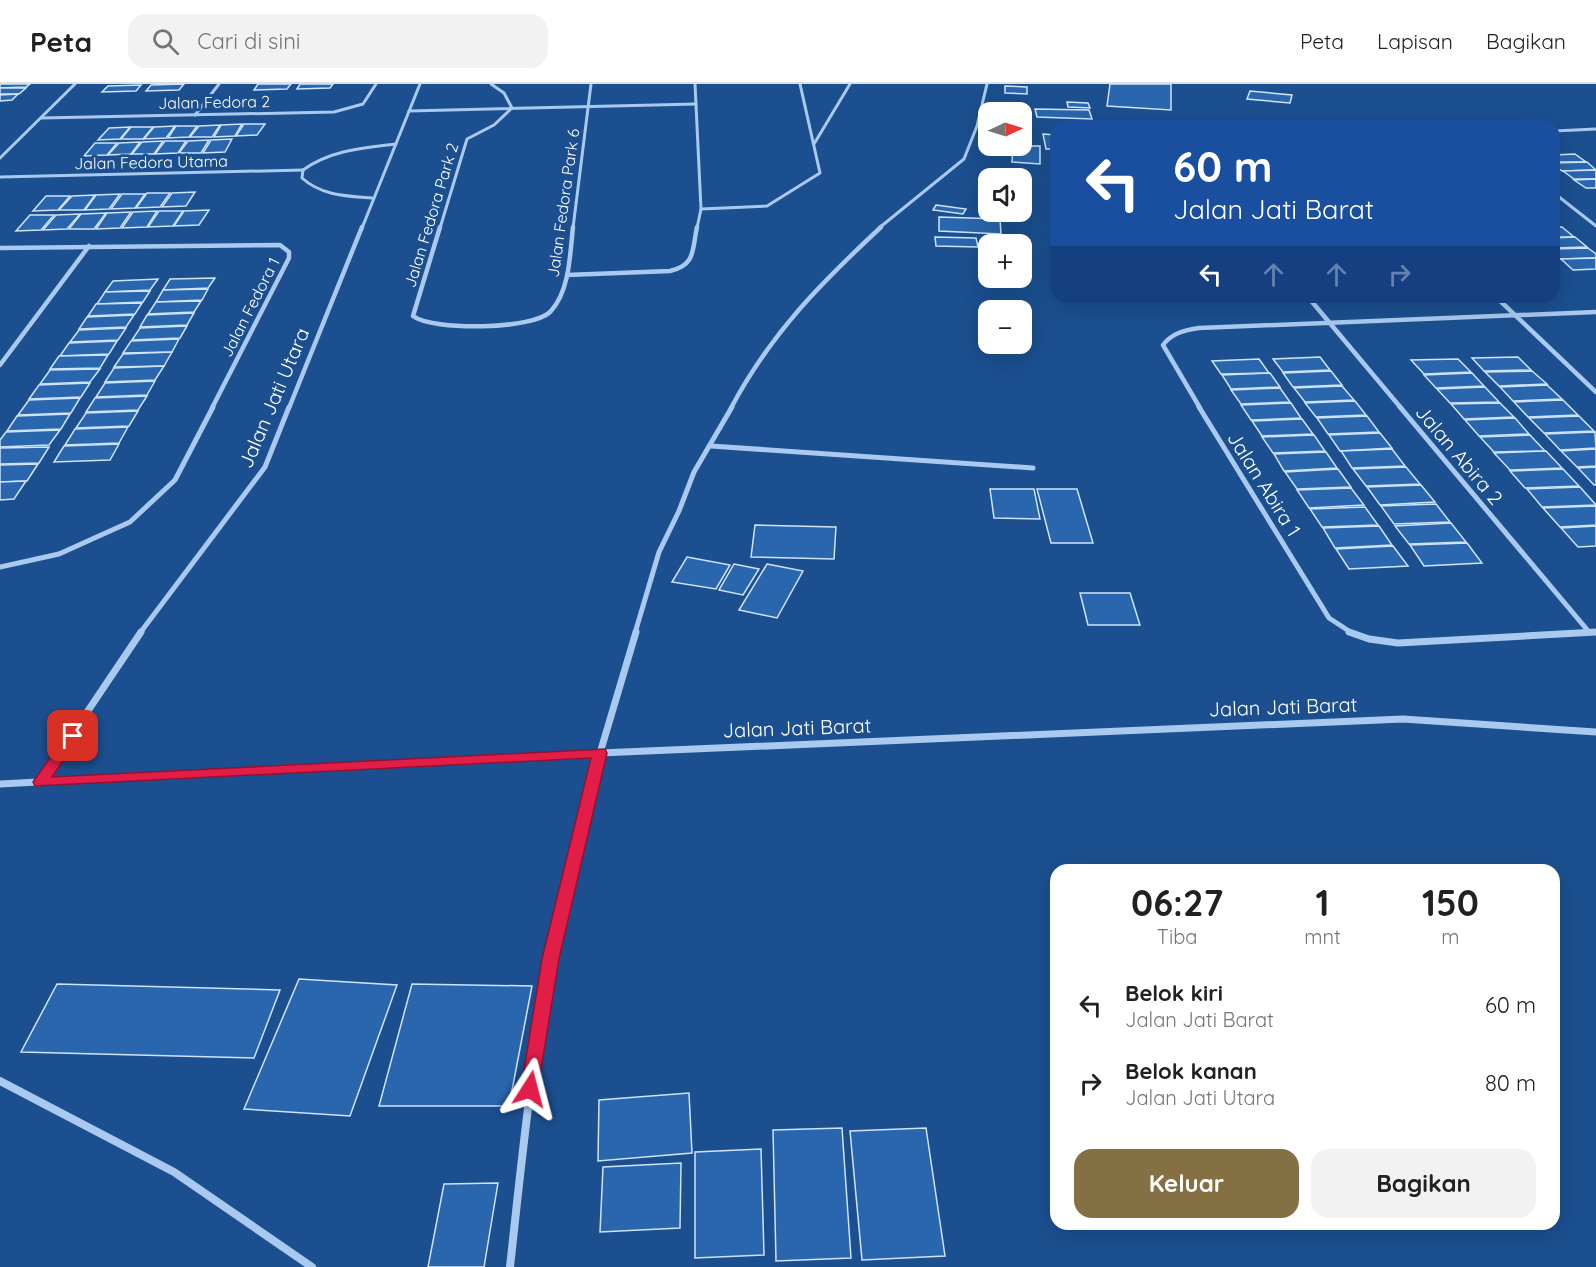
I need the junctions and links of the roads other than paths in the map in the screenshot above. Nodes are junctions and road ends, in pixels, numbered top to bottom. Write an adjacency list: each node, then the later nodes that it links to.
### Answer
1 (75, 84): 16 (street)
2 (219, 84): 15 (street)
3 (375, 84): 15 (street, Jalan Fedora 2)
4 (420, 84): 14 (street, Jalan Jati Utara)
5 (490, 84): 13 (street)
6 (591, 84): 12 (street, Jalan Fedora Park 6)
7 (695, 84): 11 (street)
8 (800, 84): 20 (street)
9 (850, 84): 20 (street)
10 (987, 84): 41 (street)
11 (696, 104): 12 (street); 28 (street)
12 (588, 106): 13 (street); 32 (street, Jalan Fedora Park 6)
13 (512, 108): 14 (street); 33 (street, Jalan Fedora Park 2)
14 (409, 111): 19 (street, Jalan Jati Utara)
15 (195, 115): 16 (street, Jalan Fedora 2)
16 (41, 118): 21 (street)
17 (1596, 129): 18 (street)
18 (1560, 131)
19 (396, 144): 24 (street); 26 (street, Jalan Jati Utara)
20 (814, 144): 28 (street)
21 (8, 150): 22 (street); 23 (street)
22 (0, 151)
23 (0, 158)
24 (303, 170): 25 (street, Jalan Fedora Utama); 26 (street)
25 (0, 177)
26 (372, 198): 48 (street, Jalan Jati Utara)
27 (1560, 199): 29 (street)
28 (700, 209): 32 (street)
29 (1596, 226)
30 (89, 246): 31 (street, Jalan Fedora 1); 39 (street); 43 (street, Jalan Fedora 1)
31 (0, 248)
32 (567, 275): 33 (street, Jalan Fedora Park 6)
33 (558, 303)
34 (1313, 303): 38 (street, Jalan Abira 2)
35 (1502, 303): 37 (street)
36 (1596, 312): 37 (street)
37 (1515, 315): 38 (street); 40 (street)
38 (1328, 321): 44 (street, Jalan Abira 2); 44 (street, Jalan Abira 1)
39 (0, 365)
40 (1596, 392)
41 (711, 446): 42 (street); 47 (street)
42 (1033, 468)
43 (0, 567)
44 (1588, 632): 45 (street)
45 (1596, 632)
46 (1596, 732): 47 (street, Jalan Jati Barat)
47 (600, 753): 48 (street, Jalan Jati Barat); 52 (street)
48 (40, 782): 49 (street, Jalan Jati Barat)
49 (0, 784)
50 (0, 1081): 51 (street)
51 (312, 1267)
52 (510, 1267)

